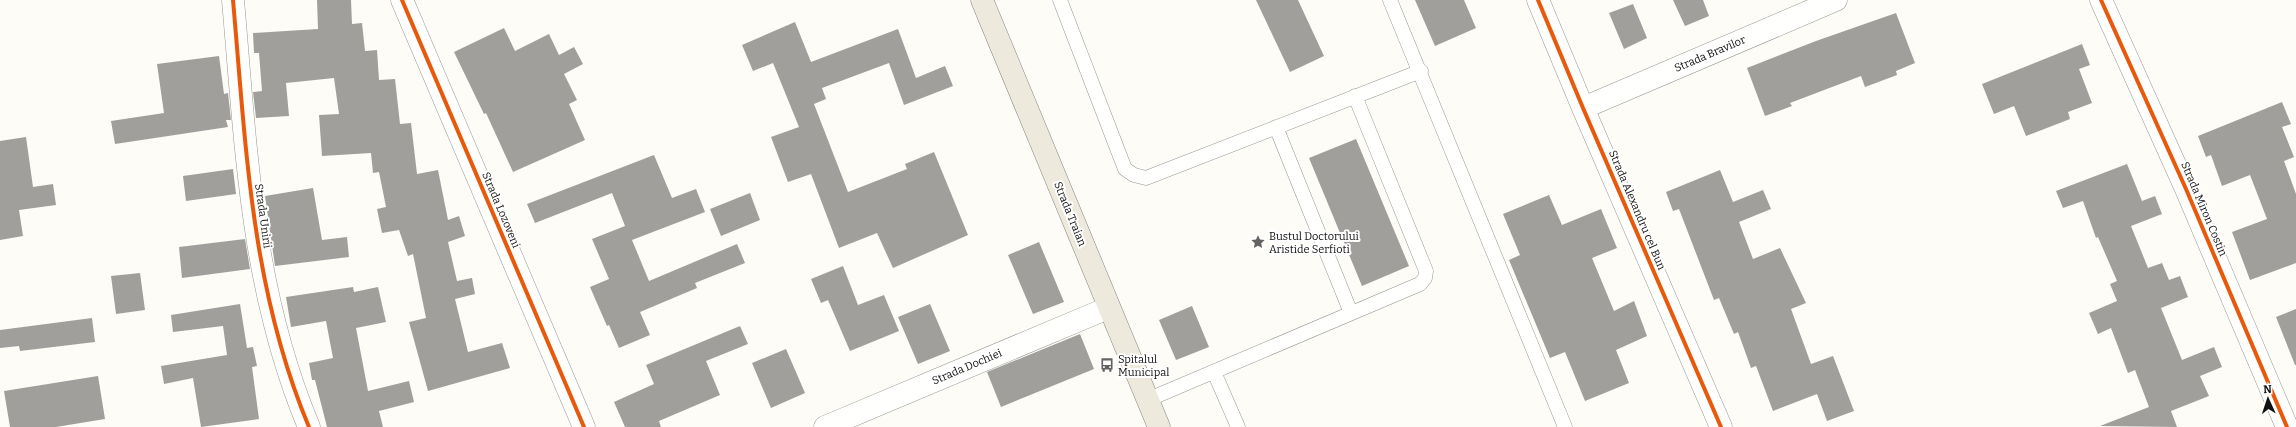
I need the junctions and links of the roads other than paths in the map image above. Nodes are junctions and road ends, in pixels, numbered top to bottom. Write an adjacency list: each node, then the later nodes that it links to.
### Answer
1 (233, 0): 17 (street, Strada Unirii)
2 (402, 0): 18 (street, Strada Lozoveni)
3 (982, 0): 13 (main road, Strada Traian)
4 (1060, 0): 12 (lane)
5 (1390, 0): 9 (lane)
6 (1538, 0): 11 (street, Strada Alexandru cel Bun)
7 (1834, 0): 11 (street, Strada Bravilor)
8 (2101, 0): 24 (street, Strada Miron Costin)
9 (1421, 71): 10 (lane); 22 (lane)
10 (1355, 96): 12 (lane); 14 (lane)
11 (1583, 108): 23 (street, Strada Alexandru cel Bun)
12 (1276, 127): 14 (lane)
13 (1108, 308): 16 (main road, Strada Traian); 19 (street, Strada Dochiei)
14 (1351, 313): 15 (lane)
15 (1214, 372): 16 (lane); 21 (lane)
16 (1147, 400): 20 (main road, Strada Traian)
17 (309, 427)
18 (584, 427)
19 (825, 427)
20 (1159, 427)
21 (1238, 427)
22 (1565, 427)
23 (1721, 427)
24 (2287, 427)

